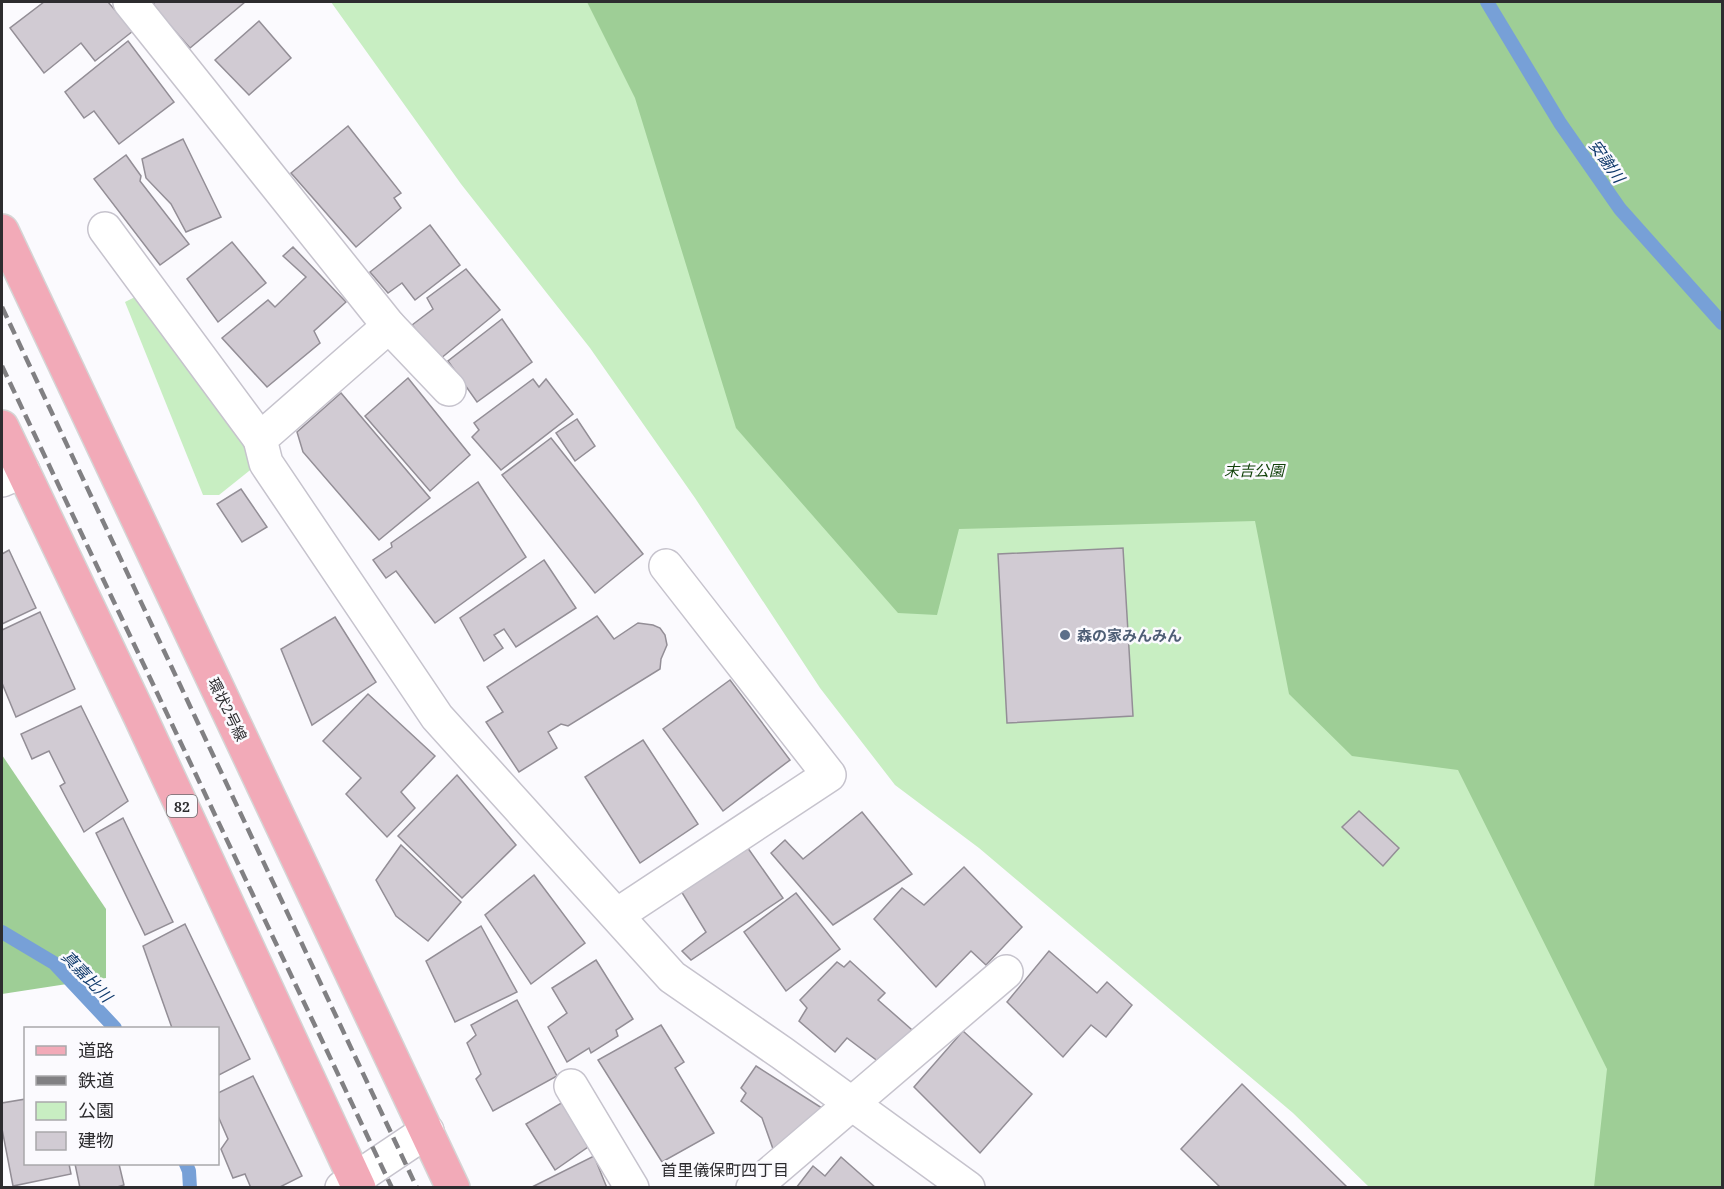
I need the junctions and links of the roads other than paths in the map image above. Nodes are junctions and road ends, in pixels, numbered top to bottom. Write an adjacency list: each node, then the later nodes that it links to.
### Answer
1 (130, 2): 4 (street)
2 (105, 229): 7 (street)
3 (2, 231): 14 (main road, 環状2号線)
4 (389, 326): 5 (street); 7 (street)
5 (449, 389)
6 (2, 427): 8 (main road, 82)
7 (260, 439): 10 (street)
8 (12, 475): 15 (main road, 82)
9 (666, 566): 10 (street)
10 (617, 915): 13 (street)
11 (1006, 972): 13 (street)
12 (571, 1086): 17 (street)
13 (851, 1103): 18 (street); 19 (street)
14 (427, 1131): 15 (street); 16 (main road, 環状2号線)
15 (352, 1185)
16 (453, 1188)
17 (632, 1188)
18 (753, 1188)
19 (968, 1188)

